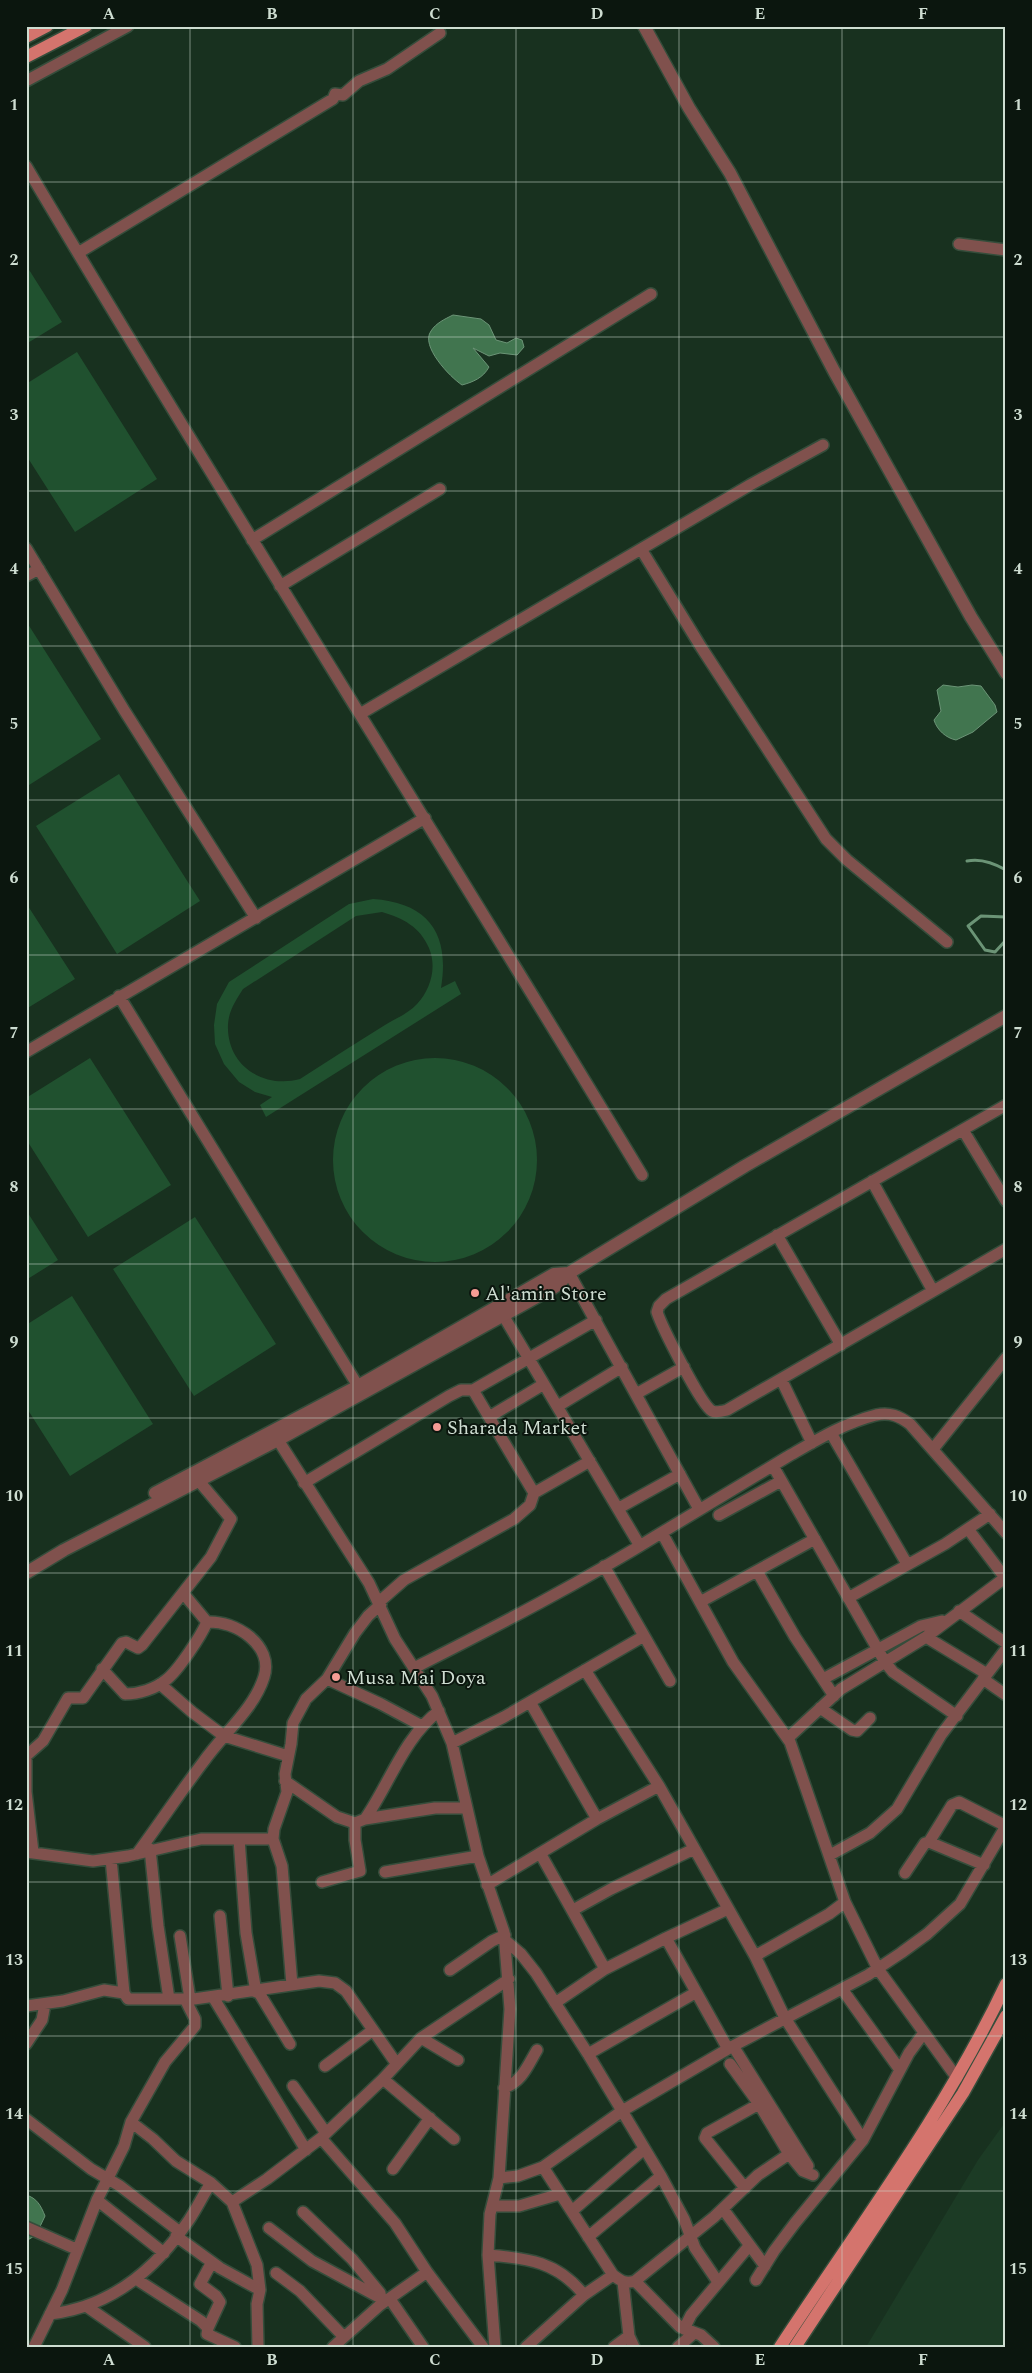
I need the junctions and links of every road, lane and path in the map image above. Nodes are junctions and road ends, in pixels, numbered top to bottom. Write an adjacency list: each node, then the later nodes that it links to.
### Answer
1 (47, 26): 6 (main road)
2 (86, 26): 7 (main road)
3 (128, 26): 8 (street)
4 (644, 26): 22 (street)
5 (440, 33): 12 (street)
6 (26, 37)
7 (26, 57)
8 (26, 81)
9 (26, 166): 12 (street)
10 (959, 244): 11 (street)
11 (1006, 250)
12 (78, 253): 16 (street)
13 (650, 294): 16 (street)
14 (823, 445): 18 (street)
15 (440, 489): 21 (street)
16 (252, 540): 21 (street)
17 (26, 548): 19 (street)
18 (641, 549): 23 (street); 26 (street)
19 (39, 569): 20 (street); 25 (street)
20 (26, 576)
21 (280, 586): 23 (street)
22 (1006, 673)
23 (360, 714): 24 (street)
24 (425, 818): 25 (street); 32 (street)
25 (256, 918): 27 (street)
26 (947, 942)
27 (119, 996): 29 (street); 48 (street)
28 (1006, 1016): 37 (street)
29 (26, 1052)
30 (1006, 1105): 31 (street)
31 (963, 1130): 33 (street); 34 (street)
32 (642, 1175)
33 (872, 1181): 35 (street); 38 (street)
34 (1006, 1202)
35 (778, 1235): 41 (street); 44 (street)
36 (1006, 1250): 38 (street)
37 (569, 1274): 39 (street); 40 (street); 48 (street)
38 (933, 1291): 41 (street)
39 (503, 1315): 43 (street); 54 (street)
40 (596, 1320): 43 (street); 45 (street)
41 (841, 1345): 46 (street)
42 (1006, 1358): 56 (street)
43 (528, 1359): 47 (street); 49 (street)
44 (684, 1366): 46 (street); 50 (street)
45 (622, 1367): 50 (street); 51 (street)
46 (782, 1381): 55 (street)
47 (544, 1384): 51 (street); 52 (street)
48 (358, 1386): 73 (street)
49 (473, 1390): 52 (street); 62 (street)
50 (636, 1394): 59 (street)
51 (558, 1406): 57 (street)
52 (489, 1417): 63 (street)
53 (831, 1433): 55 (street); 56 (street); 74 (street)
54 (278, 1440): 60 (street); 62 (street)
55 (812, 1443): 58 (street)
56 (933, 1449): 66 (street)
57 (590, 1461): 63 (street); 64 (street)
58 (773, 1466): 61 (street); 65 (street)
59 (680, 1474): 64 (street); 65 (street)
60 (198, 1480): 77 (street); 79 (street)
61 (781, 1481): 67 (street); 71 (street)
62 (304, 1483): 82 (street)
63 (534, 1493): 82 (street)
64 (619, 1508): 72 (street)
65 (699, 1509): 69 (street)
66 (990, 1514): 68 (street); 70 (street)
67 (719, 1515)
68 (968, 1529): 74 (street); 78 (street)
69 (662, 1533): 72 (street); 81 (street)
70 (1006, 1533)
71 (814, 1539): 76 (street); 80 (street)
72 (640, 1546): 75 (street)
73 (26, 1562)
74 (907, 1564): 80 (street)
75 (604, 1566): 86 (street); 92 (street)
76 (757, 1571): 81 (street); 97 (street)
77 (26, 1573)
78 (1006, 1578): 83 (street)
79 (183, 1593): 85 (street); 93 (street)
80 (848, 1598): 89 (street)
81 (700, 1602): 109 (street)
82 (380, 1603): 92 (street); 96 (street)
83 (959, 1611): 84 (street); 88 (street)
84 (948, 1620): 87 (street); 89 (street)
85 (207, 1622): 99 (street); 108 (street)
86 (644, 1636): 94 (street); 98 (street)
87 (926, 1637): 91 (street); 95 (street)
88 (1006, 1643)
89 (877, 1648): 91 (street); 97 (street)
90 (1006, 1649): 95 (street)
91 (885, 1662): 101 (street); 105 (street)
92 (416, 1667): 104 (street)
93 (102, 1669): 99 (street); 111 (street)
94 (585, 1670): 102 (street); 114 (street)
95 (985, 1677): 100 (street); 105 (street)
96 (327, 1679): 107 (street); 112 (street)
97 (822, 1679): 101 (street)
98 (670, 1681)
99 (160, 1684): 108 (street)
100 (1006, 1695)
101 (834, 1696): 103 (street)
102 (530, 1702): 110 (street); 116 (street)
103 (820, 1708): 106 (street); 109 (street)
104 (439, 1711): 107 (street); 110 (street)
105 (957, 1716): 127 (street)
106 (870, 1718)
107 (422, 1726): 117 (street)
108 (224, 1736): 112 (street); 126 (street)
109 (788, 1738): 127 (street)
110 (452, 1743): 115 (street)
111 (26, 1756): 124 (street)
112 (288, 1756): 113 (street)
113 (286, 1781): 117 (street); 120 (street)
114 (659, 1786): 116 (street); 122 (street)
115 (466, 1808): 117 (street); 128 (street)
116 (597, 1819): 125 (street)
117 (360, 1821): 133 (street)
118 (1006, 1826): 121 (street); 130 (street)
119 (239, 1839): 120 (street); 123 (street); 150 (street)
120 (273, 1839): 148 (street)
121 (930, 1842): 130 (street); 132 (street)
122 (694, 1848): 136 (street); 137 (street)
123 (150, 1849): 126 (street); 155 (street)
124 (30, 1852): 129 (street)
125 (540, 1853): 134 (street); 137 (street)
126 (137, 1854): 129 (street)
127 (830, 1855): 135 (street)
128 (478, 1856): 131 (street); 134 (street)
129 (111, 1859): 151 (street)
130 (984, 1866): 144 (street)
131 (385, 1872)
132 (905, 1873)
133 (322, 1882)
134 (487, 1885): 140 (street)
135 (845, 1902): 142 (street); 144 (street)
136 (728, 1909): 141 (street); 142 (street)
137 (573, 1910): 143 (street)
138 (220, 1916): 153 (street)
139 (180, 1936): 156 (street)
140 (505, 1938): 145 (street); 146 (street); 157 (street)
141 (666, 1938): 143 (street); 152 (street)
142 (755, 1956): 161 (street)
143 (605, 1969): 157 (street)
144 (878, 1969): 149 (street); 163 (street)
145 (450, 1970)
146 (509, 1979): 164 (street); 178 (street)
147 (1006, 1984): 175 (main road)
148 (292, 1985): 150 (street); 162 (street)
149 (842, 1989): 161 (street); 174 (street)
150 (257, 1991): 153 (street); 166 (street)
151 (124, 1993): 155 (street); 158 (street)
152 (695, 1993): 167 (street); 169 (street)
153 (228, 1996): 154 (street)
154 (213, 1997): 156 (street); 187 (street)
155 (169, 1999): 156 (street)
156 (188, 1999): 183 (street)
157 (555, 2003): 169 (street)
158 (45, 2004): 159 (street); 165 (street)
159 (26, 2006)
160 (1006, 2016): 246 (main road)
161 (785, 2018): 167 (street); 186 (street)
162 (373, 2030): 171 (street); 173 (street)
163 (923, 2034): 174 (street); 175 (street)
164 (422, 2038): 170 (street); 171 (street)
165 (26, 2044)
166 (290, 2044)
167 (730, 2048): 180 (street); 192 (street)
168 (537, 2050): 178 (street)
169 (588, 2054): 180 (street)
170 (458, 2060)
171 (396, 2063): 176 (street)
172 (730, 2064): 179 (street)
173 (324, 2066)
174 (900, 2070): 186 (street)
175 (957, 2078): 245 (main road)
176 (383, 2079): 181 (street); 184 (street)
177 (293, 2086): 184 (street)
178 (504, 2088): 195 (street)
179 (759, 2104): 189 (street); 197 (street)
180 (622, 2110): 188 (street); 190 (street)
181 (430, 2118): 185 (street); 191 (street)
182 (26, 2119): 194 (street)
183 (131, 2122): 194 (street); 196 (street)
184 (323, 2135): 187 (street); 217 (street)
185 (454, 2139)
186 (863, 2140): 198 (street)
187 (306, 2150): 201 (street)
188 (644, 2150): 193 (street); 204 (street)
189 (789, 2154): 192 (street); 197 (street)
190 (543, 2167): 195 (street); 199 (street)
191 (393, 2169)
192 (813, 2175): 198 (street)
193 (661, 2176): 209 (street); 210 (street)
194 (107, 2177): 200 (street); 208 (street)
195 (499, 2178): 202 (street)
196 (211, 2183): 201 (street); 208 (street)
197 (745, 2188): 203 (street)
198 (822, 2190): 216 (street)
199 (560, 2194): 202 (street); 204 (street)
200 (97, 2200): 212 (street); 213 (street)
201 (232, 2202): 224 (street)
202 (492, 2206): 214 (street)
203 (723, 2209): 209 (street); 211 (street)
204 (572, 2211): 210 (street)
205 (303, 2212): 226 (street)
206 (26, 2227): 212 (street)
207 (269, 2228): 226 (street)
208 (178, 2234): 213 (street); 215 (street)
209 (691, 2235): 222 (street); 223 (street)
210 (588, 2237): 220 (street)
211 (749, 2246): 216 (street); 223 (street)
212 (76, 2249): 228 (street)
213 (164, 2252): 219 (street)
214 (488, 2255): 225 (street); 240 (street)
215 (212, 2262): 224 (street); 229 (street)
216 (765, 2266): 221 (street)
217 (428, 2272): 226 (street); 239 (street)
218 (276, 2273): 231 (street)
219 (136, 2279): 227 (street); 229 (street)
220 (618, 2279): 222 (street); 225 (street); 232 (street)
221 (756, 2280)
222 (635, 2281): 230 (street)
223 (718, 2282): 230 (street)
224 (260, 2290): 237 (street)
225 (584, 2295): 241 (street)
226 (386, 2300): 231 (street); 238 (street)
227 (86, 2306): 228 (street); 235 (street)
228 (50, 2314): 234 (street)
229 (208, 2328): 236 (street)
230 (689, 2331): 243 (street); 244 (street)
231 (344, 2337): 233 (street)
232 (632, 2342): 242 (street)
233 (334, 2346)
234 (34, 2347)
235 (145, 2347)
236 (235, 2347)
237 (258, 2347)
238 (423, 2347)
239 (483, 2347)
240 (496, 2347)
241 (526, 2347)
242 (614, 2347)
243 (678, 2347)
244 (714, 2347)
245 (780, 2347)
246 (795, 2347)

